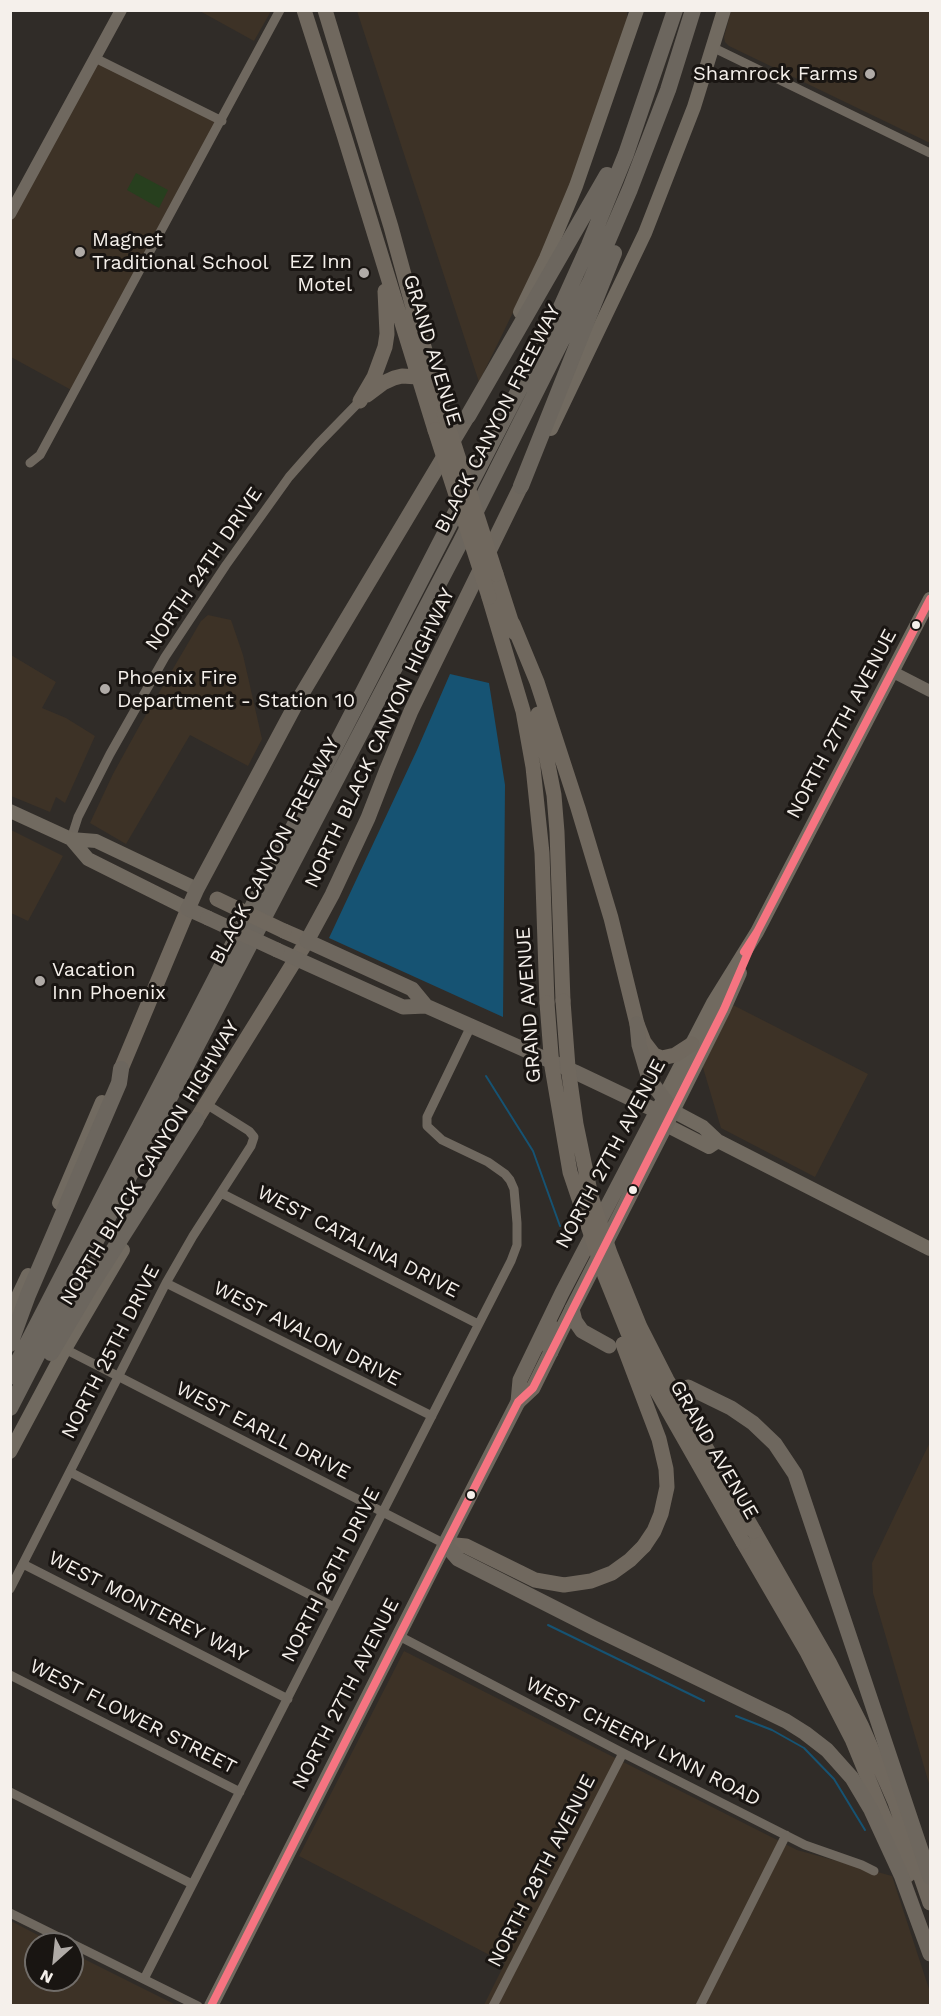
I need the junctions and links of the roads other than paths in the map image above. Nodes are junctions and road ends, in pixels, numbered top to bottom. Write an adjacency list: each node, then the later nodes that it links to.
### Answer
1 (121, 10): 11 (street)
2 (280, 10): 12 (street)
3 (304, 10): 17 (main road, GRAND AVENUE)
4 (325, 10): 24 (main road, GRAND AVENUE, bridge)
5 (637, 10): 20 (main road)
6 (664, 10): 15 (highway, BLACK CANYON FREEWAY)
7 (675, 10): 55 (highway)
8 (693, 10): 14 (highway, BLACK CANYON FREEWAY)
9 (724, 10): 10 (main road, NORTH BLACK CANYON HIGHWAY)
10 (714, 48): 13 (street); 22 (main road, NORTH BLACK CANYON HIGHWAY)
11 (95, 58): 12 (street); 16 (street)
12 (222, 121): 21 (street)
13 (930, 153)
14 (644, 154): 22 (highway); 59 (highway, BLACK CANYON FREEWAY)
15 (607, 175): 20 (highway); 54 (highway, BLACK CANYON FREEWAY)
16 (10, 214)
17 (384, 267): 18 (main road, GRAND AVENUE); 19 (main road)
18 (418, 377): 19 (main road); 42 (main road, GRAND AVENUE, bridge)
19 (360, 401): 28 (street, NORTH 24TH DRIVE)
20 (468, 416): 29 (highway)
21 (30, 463)
22 (521, 486): 32 (highway, NORTH BLACK CANYON HIGHWAY)
23 (930, 599): 25 (main road, NORTH 27TH AVENUE)
24 (513, 624): 35 (main road); 64 (main road, GRAND AVENUE, bridge)
25 (893, 672): 26 (street); 31 (main road, NORTH 27TH AVENUE)
26 (930, 691)
27 (10, 811): 28 (main road)
28 (71, 839): 29 (main road); 30 (main road)
29 (197, 889): 30 (highway); 32 (main road, bridge)
30 (188, 909): 33 (highway, bridge); 38 (main road)
31 (757, 932): 37 (main road, NORTH 27TH AVENUE); 40 (main road, NORTH 27TH AVENUE)
32 (307, 941): 33 (main road, NORTH BLACK CANYON HIGHWAY); 34 (highway)
33 (296, 959): 34 (highway); 39 (main road, NORTH BLACK CANYON HIGHWAY)
34 (426, 1006): 36 (highway)
35 (637, 1024): 37 (main road); 40 (highway)
36 (471, 1026): 40 (highway); 49 (street, NORTH 26TH DRIVE)
37 (692, 1044): 40 (main road, NORTH 27TH AVENUE)
38 (121, 1069): 48 (main road); 50 (highway)
39 (206, 1104): 41 (main road, NORTH BLACK CANYON HIGHWAY); 43 (street, NORTH 25TH DRIVE)
40 (664, 1112): 44 (main road); 46 (highway, NORTH 27TH AVENUE); 47 (highway, NORTH 27TH AVENUE)
41 (196, 1120): 52 (main road, NORTH BLACK CANYON HIGHWAY); 59 (highway)
42 (573, 1185): 64 (main road, GRAND AVENUE, bridge); 65 (main road, bridge)
43 (220, 1193): 45 (street, NORTH 25TH DRIVE); 49 (street, WEST CATALINA DRIVE)
44 (930, 1249)
45 (166, 1283): 56 (street, NORTH 25TH DRIVE); 60 (street, WEST AVALON DRIVE)
46 (562, 1293): 53 (highway); 58 (highway, NORTH 27TH AVENUE)
47 (572, 1309): 51 (highway); 53 (main road, NORTH 27TH AVENUE)
48 (10, 1313)
49 (478, 1324): 60 (street, NORTH 26TH DRIVE)
50 (10, 1344)
51 (609, 1346)
52 (64, 1349): 56 (street, WEST EARLL DRIVE); 61 (main road, NORTH BLACK CANYON HIGHWAY)
53 (551, 1352): 58 (main road, NORTH 27TH AVENUE)
54 (10, 1357)
55 (10, 1377)
56 (119, 1377): 62 (street, NORTH 25TH DRIVE); 63 (street, WEST EARLL DRIVE)
57 (688, 1387): 77 (highway)
58 (518, 1402): 65 (highway, NORTH 27TH AVENUE)
59 (10, 1409)
60 (432, 1416): 63 (street, NORTH 26TH DRIVE)
61 (10, 1452)
62 (70, 1472): 66 (street, NORTH 25TH DRIVE); 68 (street)
63 (383, 1512): 65 (street, WEST EARLL DRIVE); 68 (street, NORTH 26TH DRIVE)
64 (748, 1536): 79 (main road, GRAND AVENUE); 81 (main road, GRAND AVENUE)
65 (445, 1544): 69 (main road, NORTH 27TH AVENUE); 82 (highway)
66 (23, 1564): 67 (street, NORTH 25TH DRIVE); 71 (street, WEST MONTEREY WAY)
67 (10, 1589)
68 (334, 1607): 71 (street, NORTH 26TH DRIVE)
69 (399, 1636): 72 (street, WEST CHEERY LYNN ROAD); 85 (main road, NORTH 27TH AVENUE)
70 (10, 1675): 74 (street, WEST FLOWER STREET)
71 (288, 1699): 74 (street, NORTH 26TH DRIVE)
72 (623, 1753): 75 (street, WEST CHEERY LYNN ROAD); 86 (street, NORTH 28TH AVENUE)
73 (10, 1792): 78 (street)
74 (240, 1792): 78 (street, NORTH 26TH DRIVE)
75 (786, 1835): 76 (street, WEST CHEERY LYNN ROAD); 87 (street)
76 (874, 1871)
77 (930, 1877)
78 (192, 1884): 83 (street, NORTH 26TH DRIVE)
79 (930, 1903)
80 (10, 1913): 83 (street)
81 (930, 1947)
82 (930, 1954)
83 (144, 1979): 84 (street)
84 (198, 2006)
85 (211, 2006)
86 (493, 2006)
87 (700, 2006)

